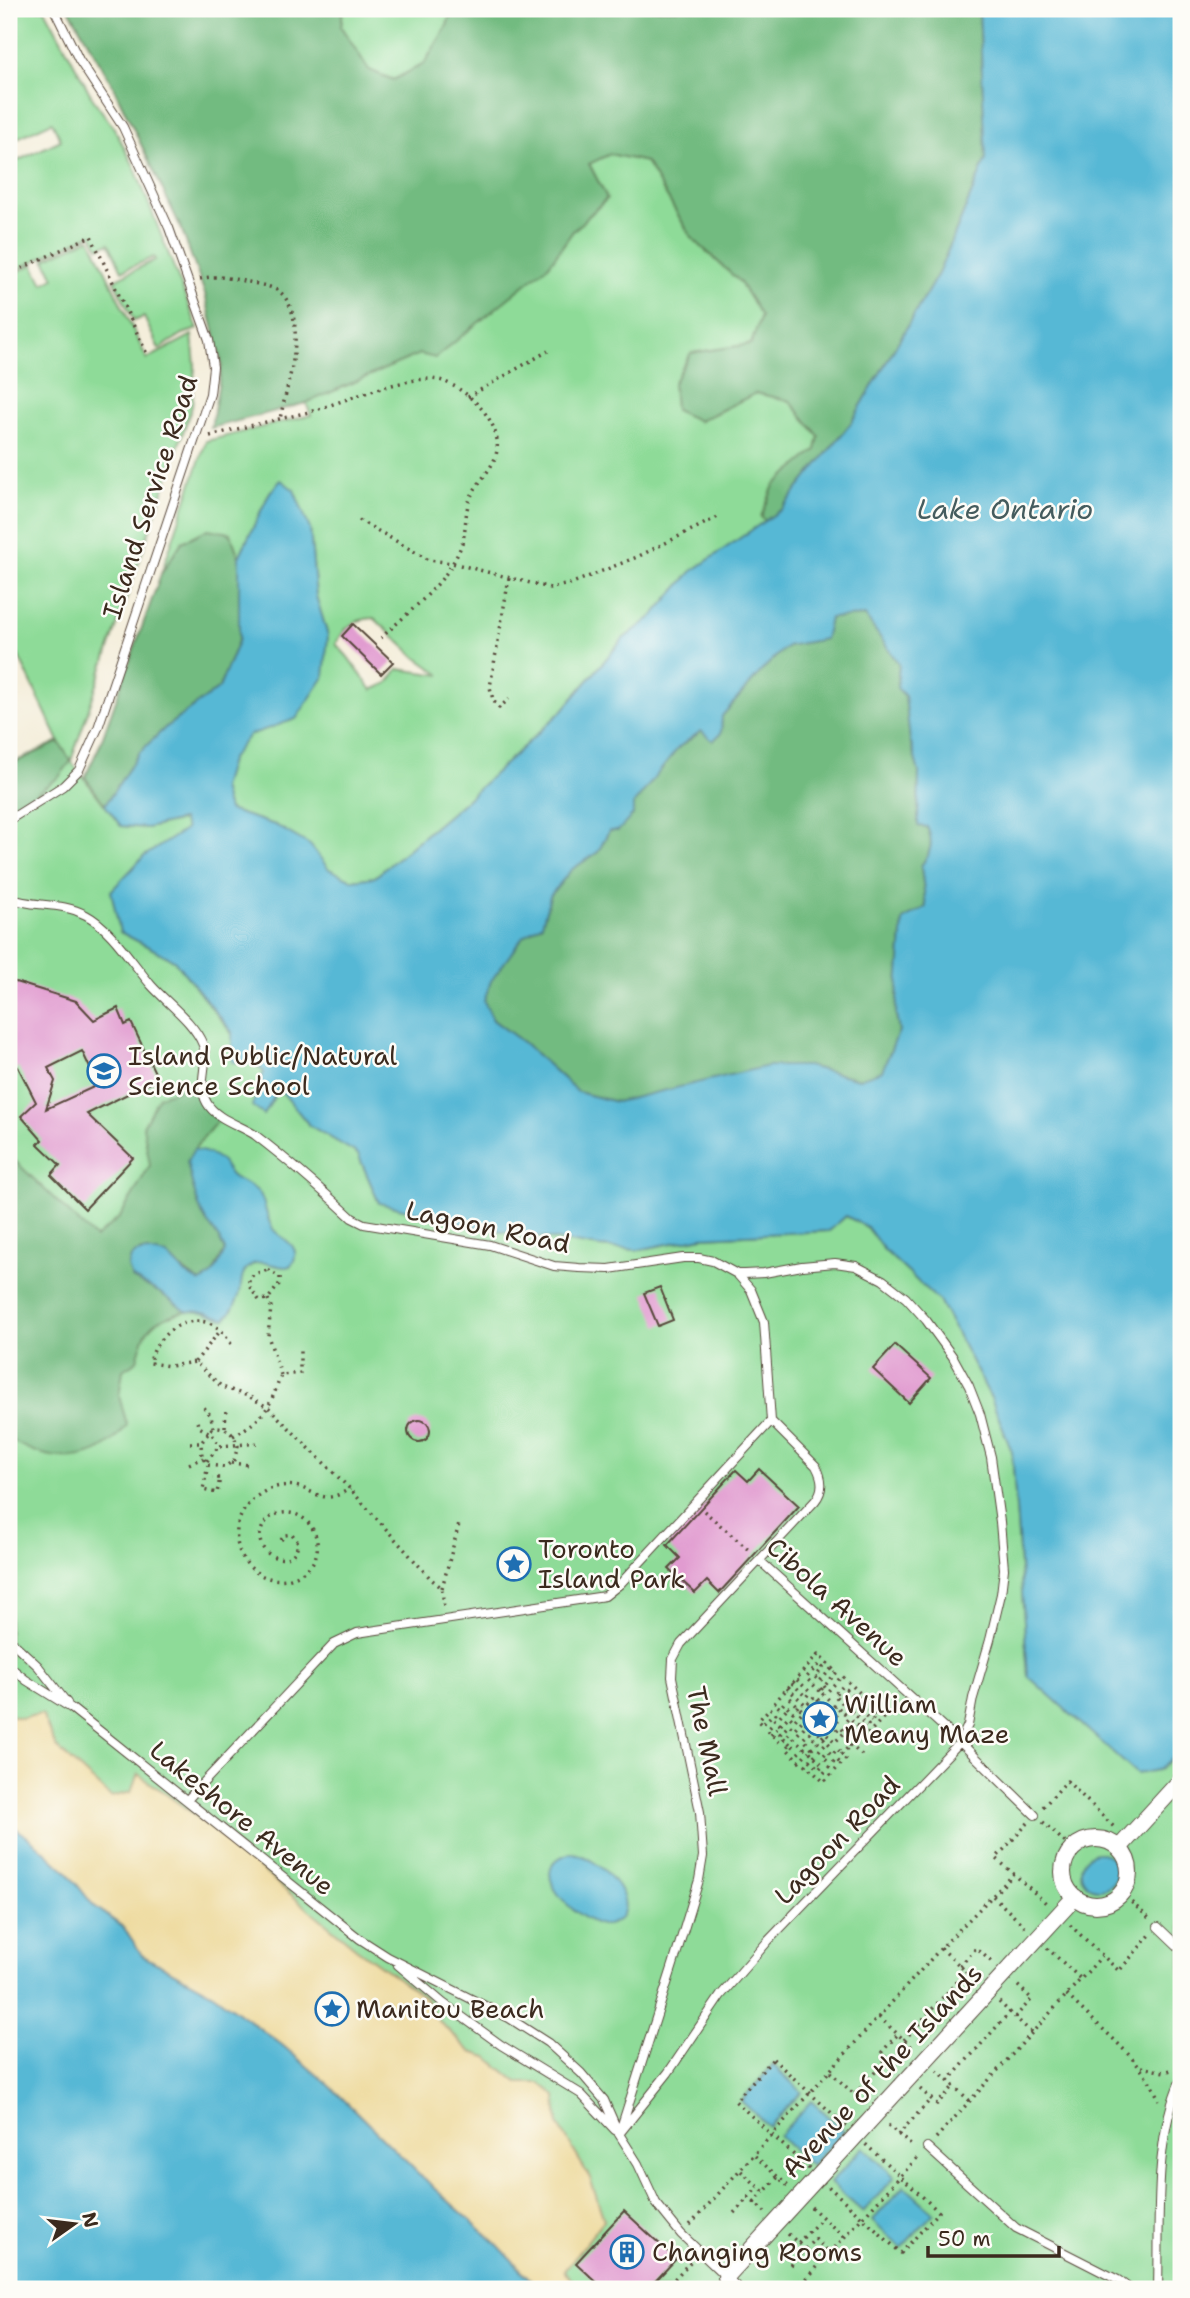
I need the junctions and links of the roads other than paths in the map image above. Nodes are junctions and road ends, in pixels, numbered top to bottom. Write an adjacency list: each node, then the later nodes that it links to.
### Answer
1 (54, 9): 2 (lane, Island Service Road)
2 (9, 820)
3 (9, 898): 4 (lane, Lagoon Road)
4 (737, 1274): 5 (lane); 10 (lane, Lagoon Road)
5 (771, 1421): 6 (lane, The Mall); 12 (lane)
6 (761, 1561): 10 (lane, Cibola Avenue); 20 (lane, The Mall)
7 (9, 1639): 9 (lane, Lakeshore Avenue)
8 (9, 1666): 9 (lane, Lakeshore Avenue)
9 (71, 1708): 12 (lane, Lakeshore Avenue)
10 (960, 1742): 13 (lane, Cibola Avenue); 20 (lane, Lagoon Road)
11 (1180, 1781): 14 (street)
12 (188, 1799): 18 (lane, Lakeshore Avenue)
13 (1035, 1815)
14 (1123, 1844): 15 (street); 15 (street)
15 (1075, 1897): 22 (street, Avenue of the Islands)
16 (1158, 1927): 17 (lane)
17 (1181, 1949)
18 (388, 1957): 20 (lane, Lakeshore Avenue); 20 (lane, Lakeshore Avenue)
19 (1181, 2079): 25 (lane)
20 (619, 2134): 22 (lane, Lakeshore Avenue)
21 (927, 2147): 24 (lane)
22 (726, 2277): 23 (lane, Lakeshore Avenue)
23 (739, 2289)
24 (1129, 2289)
25 (1158, 2289)

